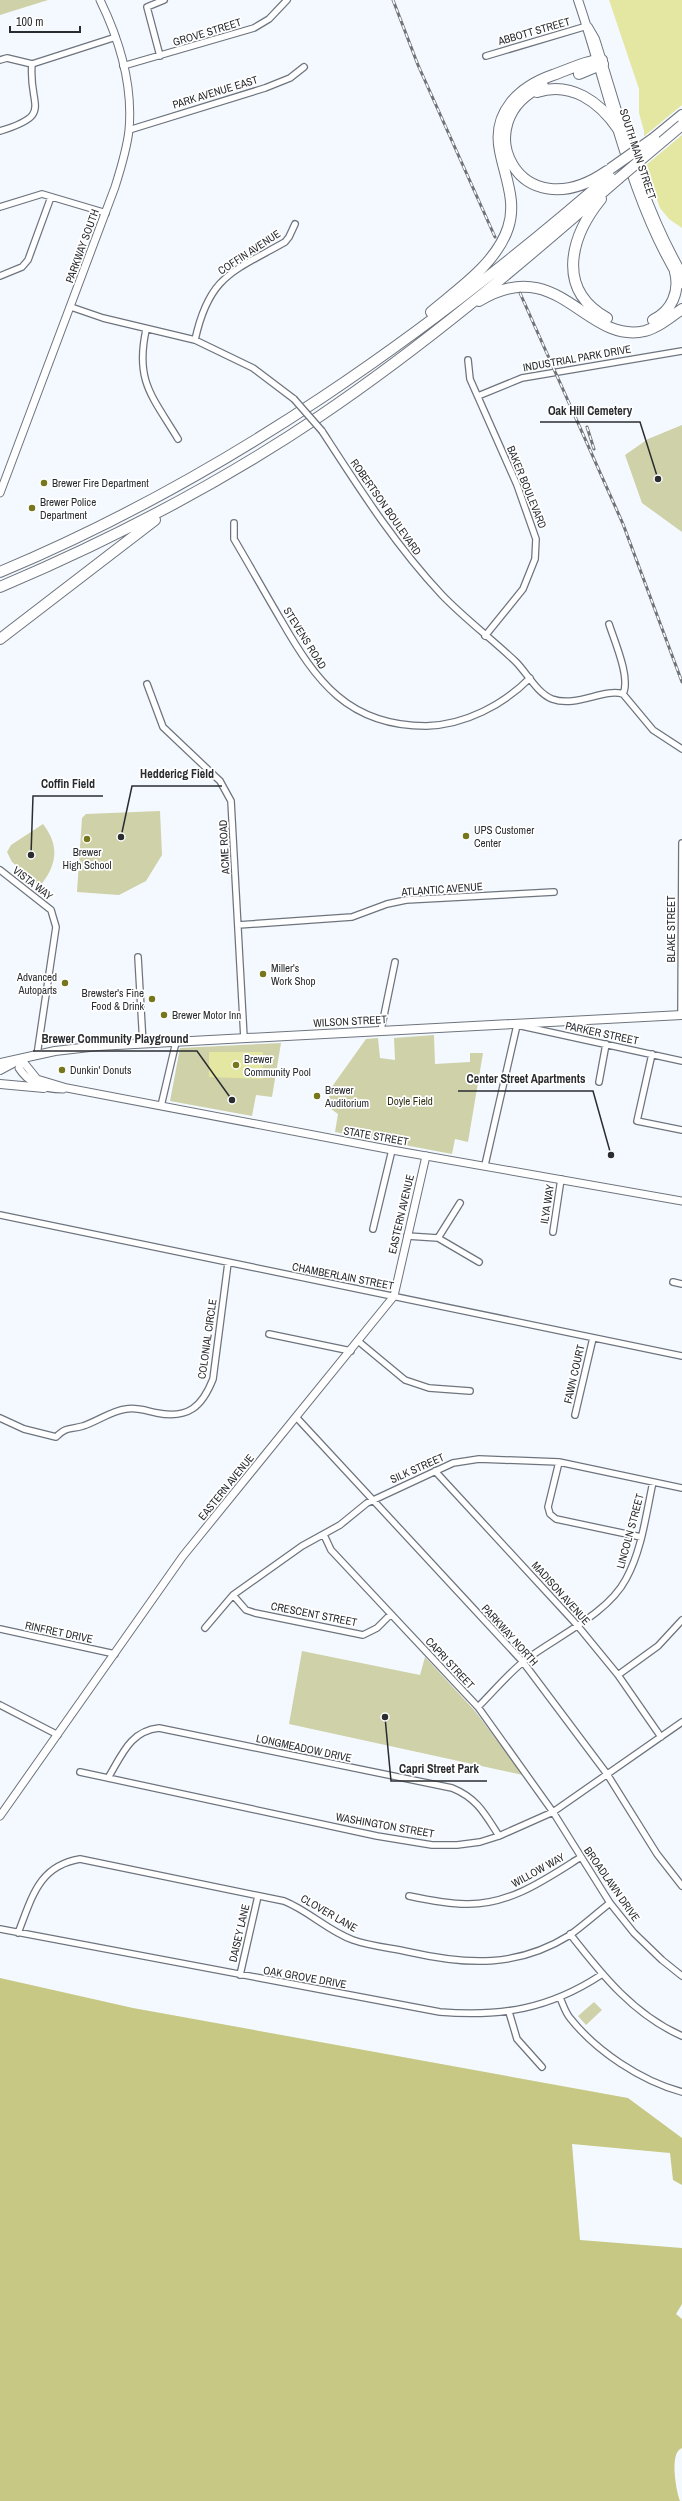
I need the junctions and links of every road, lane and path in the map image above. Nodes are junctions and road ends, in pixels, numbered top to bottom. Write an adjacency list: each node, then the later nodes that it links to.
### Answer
1 (100, 0): 6 (main road, PARKWAY SOUTH)
2 (164, 0): 7 (street)
3 (287, 0): 7 (street, GROVE STREET)
4 (578, 0): 5 (main road, SOUTH MAIN STREET)
5 (587, 26): 8 (street, ABBOTT STREET); 10 (main road, SOUTH MAIN STREET)
6 (116, 37): 11 (street); 12 (main road, PARKWAY SOUTH)
7 (160, 56): 12 (street, GROVE STREET)
8 (486, 56)
9 (0, 60): 11 (street)
10 (600, 63): 14 (highway); 17 (main road, SOUTH MAIN STREET); 25 (main road, SOUTH MAIN STREET); 37 (highway)
11 (32, 64): 19 (street)
12 (123, 66): 18 (main road, PARKWAY SOUTH)
13 (304, 67): 18 (street, PARK AVENUE EAST)
14 (520, 103): 17 (highway); 20 (highway)
15 (682, 115): 20 (highway, bridge)
16 (682, 125): 20 (highway, bridge)
17 (618, 129): 25 (main road, SOUTH MAIN STREET)
18 (129, 130): 23 (main road, PARKWAY SOUTH)
19 (0, 131)
20 (614, 174): 31 (highway); 32 (highway); 37 (highway)
21 (51, 198): 22 (street); 23 (street); 26 (street)
22 (0, 207)
23 (106, 213): 29 (main road, PARKWAY SOUTH)
24 (295, 224): 34 (street, COFFIN AVENUE)
25 (678, 272): 27 (main road, SOUTH MAIN STREET); 31 (highway)
26 (0, 276)
27 (682, 284)
28 (682, 302): 31 (highway)
29 (71, 307): 33 (street, ROBERTSON BOULEVARD); 41 (main road, PARKWAY SOUTH)
30 (682, 309): 32 (highway)
31 (661, 316)
32 (438, 329): 40 (highway)
33 (146, 330): 34 (street, ROBERTSON BOULEVARD); 39 (street)
34 (195, 340): 46 (street, ROBERTSON BOULEVARD, bridge)
35 (682, 350): 38 (street, INDUSTRIAL PARK DRIVE)
36 (468, 360): 38 (street, BAKER BOULEVARD)
37 (362, 371): 43 (highway)
38 (478, 396): 46 (street, BAKER BOULEVARD)
39 (178, 439)
40 (228, 474): 44 (highway); 47 (highway)
41 (0, 492)
42 (234, 523): 48 (street, STEVENS ROAD)
43 (0, 572)
44 (0, 586)
45 (608, 624): 50 (street)
46 (485, 636): 48 (street, ROBERTSON BOULEVARD)
47 (0, 639)
48 (530, 678): 50 (street, ROBERTSON BOULEVARD)
49 (147, 684): 55 (street, ACME ROAD)
50 (623, 694): 51 (street)
51 (682, 749)
52 (682, 843): 58 (street, BLAKE STREET)
53 (0, 870): 66 (street, VISTA WAY)
54 (554, 892): 55 (street, ATLANTIC AVENUE)
55 (238, 925): 61 (street, ACME ROAD)
56 (138, 957): 63 (street)
57 (394, 962): 60 (street)
58 (682, 1015): 59 (main road, WILSON STREET)
59 (518, 1025): 60 (main road, WILSON STREET); 64 (street, PARKER STREET); 79 (street)
60 (381, 1030): 61 (main road, WILSON STREET)
61 (244, 1038): 62 (main road, WILSON STREET)
62 (176, 1042): 63 (main road, WILSON STREET); 75 (street)
63 (143, 1044): 66 (main road, WILSON STREET)
64 (606, 1044): 65 (street, PARKER STREET); 71 (street)
65 (652, 1054): 68 (street, PARKER STREET); 76 (street)
66 (37, 1055): 67 (main road, WILSON STREET)
67 (21, 1059): 69 (main road, WILSON STREET); 70 (main road, WILSON STREET); 73 (main road); 74 (main road, STATE STREET)
68 (682, 1061)
69 (0, 1062)
70 (0, 1070)
71 (599, 1082)
72 (0, 1084): 73 (main road)
73 (44, 1088): 74 (main road, STATE STREET)
74 (67, 1088): 75 (main road, STATE STREET)
75 (161, 1106): 77 (main road, STATE STREET)
76 (682, 1130)
77 (392, 1150): 78 (main road, STATE STREET); 84 (street)
78 (426, 1156): 79 (main road, STATE STREET); 86 (main road, EASTERN AVENUE)
79 (484, 1165): 80 (main road, STATE STREET)
80 (561, 1179): 81 (main road, STATE STREET); 85 (street, ILYA WAY)
81 (682, 1201)
82 (460, 1203): 87 (street)
83 (0, 1215): 89 (street, CHAMBERLAIN STREET)
84 (373, 1229)
85 (553, 1232)
86 (407, 1236): 87 (street); 92 (main road, EASTERN AVENUE)
87 (438, 1238): 88 (street)
88 (480, 1262)
89 (228, 1263): 92 (street, CHAMBERLAIN STREET); 100 (street, COLONIAL CIRCLE)
90 (673, 1282): 91 (street)
91 (682, 1284)
92 (394, 1296): 94 (street, CHAMBERLAIN STREET); 95 (main road, EASTERN AVENUE)
93 (269, 1334): 96 (street)
94 (593, 1338): 97 (street, CHAMBERLAIN STREET); 99 (street, FAWN COURT)
95 (358, 1341): 96 (main road, EASTERN AVENUE); 98 (street)
96 (351, 1351): 101 (main road, EASTERN AVENUE)
97 (682, 1356)
98 (470, 1391)
99 (575, 1415)
100 (0, 1418)
101 (297, 1418): 106 (street, PARKWAY NORTH); 115 (main road, EASTERN AVENUE)
102 (558, 1462): 103 (street, SILK STREET); 104 (street, SILK STREET); 108 (street)
103 (434, 1471): 106 (street, SILK STREET); 112 (street, MADISON AVENUE)
104 (653, 1482): 105 (street, SILK STREET); 108 (street, LINCOLN STREET)
105 (682, 1488)
106 (373, 1500): 107 (street, SILK STREET); 116 (street, PARKWAY NORTH)
107 (324, 1535): 109 (street, SILK STREET); 110 (street, CAPRI STREET)
108 (641, 1537): 112 (street, LINCOLN STREET)
109 (232, 1595): 110 (street, CRESCENT STREET); 113 (street, SILK STREET)
110 (391, 1614): 119 (street, CAPRI STREET)
111 (682, 1620): 117 (street)
112 (577, 1625): 116 (street, LINCOLN STREET); 117 (street, MADISON AVENUE)
113 (205, 1628)
114 (0, 1629): 115 (street, RINFRET DRIVE)
115 (115, 1654): 121 (main road, EASTERN AVENUE)
116 (523, 1662): 119 (street, LINCOLN STREET); 124 (street, PARKWAY NORTH)
117 (618, 1675): 122 (street, MADISON AVENUE)
118 (0, 1705): 121 (street)
119 (478, 1707): 126 (street, CAPRI STREET)
120 (682, 1722): 122 (street, WASHINGTON STREET)
121 (58, 1735): 127 (main road, EASTERN AVENUE)
122 (661, 1737): 124 (street, WASHINGTON STREET)
123 (80, 1772): 125 (street, WASHINGTON STREET)
124 (607, 1774): 126 (street, WASHINGTON STREET); 130 (street, PARKWAY NORTH)
125 (108, 1778): 128 (street, WASHINGTON STREET); 128 (street, LONGMEADOW DRIVE)
126 (552, 1812): 128 (street, WASHINGTON STREET); 129 (street, BROADLAWN DRIVE)
127 (0, 1816)
128 (499, 1836)
129 (581, 1857): 132 (street, WILLOW WAY); 133 (street, BROADLAWN DRIVE)
130 (682, 1886)
131 (258, 1896): 135 (street, CLOVER LANE); 136 (street, CLOVER LANE); 137 (street, DAISEY LANE)
132 (409, 1896)
133 (610, 1903): 136 (street, CLOVER LANE); 139 (street, BROADLAWN DRIVE)
134 (0, 1929): 135 (street, OAK GROVE DRIVE)
135 (18, 1933): 137 (street, OAK GROVE DRIVE)
136 (570, 1934): 138 (street)
137 (240, 1975): 141 (street, OAK GROVE DRIVE)
138 (601, 1975): 140 (street, OAK GROVE DRIVE); 142 (street)
139 (682, 1976)
140 (560, 1998): 141 (street, OAK GROVE DRIVE); 144 (street)
141 (509, 2012): 143 (street)
142 (682, 2036)
143 (542, 2067)
144 (682, 2092)

